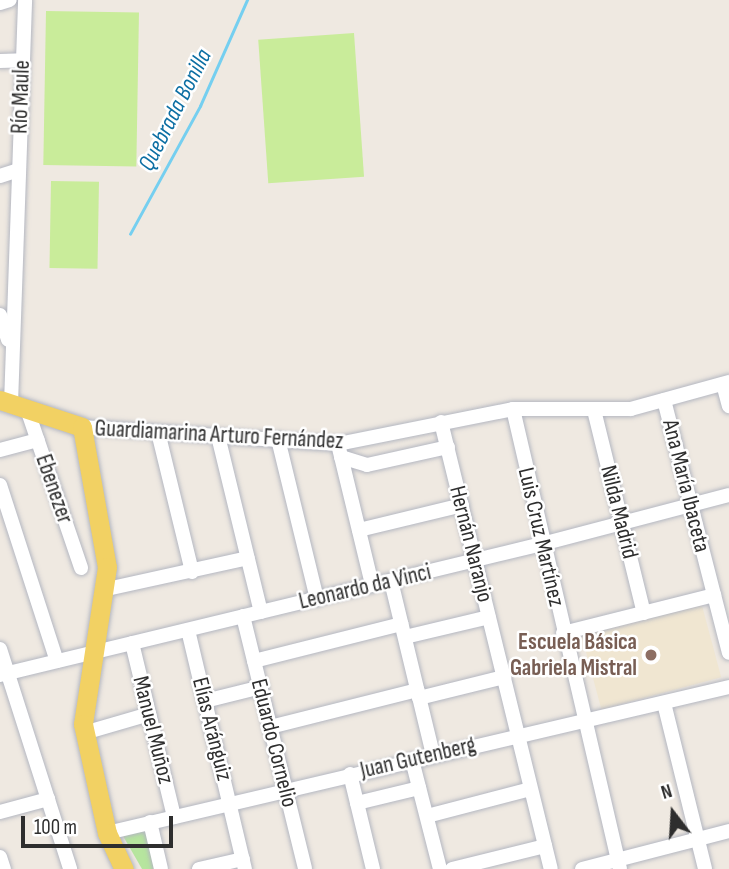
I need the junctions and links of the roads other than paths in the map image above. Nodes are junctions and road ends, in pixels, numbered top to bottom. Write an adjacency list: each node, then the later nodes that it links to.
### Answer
1 (10, 0): 3 (street)
2 (25, 0): 4 (street, Río Maule)
3 (0, 3)
4 (23, 60): 5 (street); 6 (street, Río Maule)
5 (0, 61)
6 (19, 170): 7 (street); 9 (street, Río Maule)
7 (0, 176)
8 (0, 315): 9 (street)
9 (12, 352): 10 (street, Río Maule)
10 (6, 370): 13 (street, Río Maule)
11 (726, 383): 12 (street, Guardiamarina Arturo Fernández); 14 (street)
12 (664, 400): 16 (street, Guardiamarina Arturo Fernández); 29 (street, Ana María Ibaceta)
13 (9, 401): 18 (main road, Guardiamarina Arturo Fernández); 22 (street, Ebenezer)
14 (729, 406)
15 (513, 409): 16 (street, Guardiamarina Arturo Fernández); 17 (street, Guardiamarina Arturo Fernández); 32 (street, Luis Cruz Martínez)
16 (594, 410): 30 (street, Nilda Madrid)
17 (441, 422): 23 (street, Hernán Naranjo); 25 (street, Guardiamarina Arturo Fernández)
18 (82, 427): 19 (street, Guardiamarina Arturo Fernández); 39 (main road)
19 (158, 432): 20 (street, Guardiamarina Arturo Fernández); 36 (street)
20 (218, 436): 21 (street, Guardiamarina Arturo Fernández); 33 (street)
21 (278, 439): 25 (street, Guardiamarina Arturo Fernández); 41 (street)
22 (38, 440): 24 (street); 35 (street, Ebenezer)
23 (447, 447): 25 (street, Guardiamarina Arturo Fernández); 28 (street, Hernán Naranjo)
24 (0, 450)
25 (340, 450): 31 (street)
26 (0, 485): 54 (street)
27 (729, 495): 29 (street, Leonardo da Vinci)
28 (462, 505): 31 (street); 34 (street, Hernán Naranjo)
29 (691, 505): 30 (street, Leonardo da Vinci); 40 (street, Ana María Ibaceta)
30 (621, 523): 32 (street, Leonardo da Vinci); 44 (street, Nilda Madrid)
31 (359, 530): 38 (street)
32 (542, 544): 34 (street, Leonardo da Vinci); 49 (street, Luis Cruz Martínez)
33 (248, 558): 36 (street); 43 (street)
34 (475, 561): 37 (street, Leonardo da Vinci); 46 (street, Hernán Naranjo)
35 (81, 568)
36 (192, 572): 39 (street)
37 (391, 581): 38 (street, Leonardo da Vinci); 48 (street)
38 (372, 585): 41 (street, Leonardo da Vinci)
39 (107, 589): 52 (main road)
40 (714, 596): 42 (street, Ana María Ibaceta); 44 (street)
41 (317, 598): 43 (street, Leonardo da Vinci)
42 (724, 610): 53 (street, Ana María Ibaceta)
43 (261, 612): 45 (street, Leonardo da Vinci)
44 (643, 613): 49 (street)
45 (243, 616): 47 (street, Leonardo da Vinci); 55 (street, Eduardo Cornelio)
46 (489, 617): 48 (street); 57 (street, Hernán Naranjo)
47 (188, 629): 50 (street, Leonardo da Vinci); 61 (street, Elías Aránguiz)
48 (403, 631): 55 (street); 60 (street)
49 (563, 633): 64 (street, Luis Cruz Martínez)
50 (132, 643): 52 (street, Leonardo da Vinci); 63 (street, Manuel Muñoz)
51 (0, 649): 56 (street)
52 (93, 653): 54 (street, Leonardo da Vinci); 66 (main road)
53 (729, 653)
54 (57, 661): 56 (street, Leonardo da Vinci)
55 (254, 661): 58 (street, Eduardo Cornelio)
56 (4, 674): 74 (street)
57 (504, 677): 60 (street); 67 (street, Hernán Naranjo)
58 (261, 687): 61 (street); 65 (street, Eduardo Cornelio)
59 (729, 687): 62 (street, Juan Gutenberg)
60 (418, 694): 65 (street); 68 (street)
61 (205, 701): 75 (street, Elías Aránguiz)
62 (664, 704): 64 (street, Juan Gutenberg); 83 (street)
63 (149, 714): 66 (street); 79 (street, Manuel Muñoz)
64 (584, 721): 67 (street, Juan Gutenberg); 86 (street, Luis Cruz Martínez)
65 (270, 727): 73 (street, Eduardo Cornelio)
66 (84, 733): 82 (main road)
67 (518, 735): 68 (street, Juan Gutenberg); 72 (street, Hernán Naranjo)
68 (433, 755): 69 (street, Juan Gutenberg)
69 (412, 760): 70 (street, Juan Gutenberg); 71 (street)
70 (350, 774): 73 (street, Juan Gutenberg); 76 (street)
71 (419, 788): 76 (street); 78 (street)
72 (531, 789): 78 (street); 84 (street, Hernán Naranjo)
73 (286, 790): 75 (street, Juan Gutenberg); 93 (street, Eduardo Cornelio)
74 (48, 799): 77 (street); 89 (street)
75 (229, 803): 79 (street, Juan Gutenberg); 87 (street, Elías Aránguiz)
76 (357, 803): 94 (street)
77 (0, 812)
78 (427, 816): 95 (street)
79 (174, 817): 80 (street, Juan Gutenberg)
80 (150, 822): 82 (street, Juan Gutenberg); 91 (street)
81 (729, 831): 83 (street)
82 (107, 832): 90 (main road)
83 (697, 838): 86 (street); 99 (street)
84 (545, 846): 96 (street); 97 (street, Hernán Naranjo)
85 (0, 857): 88 (street)
86 (619, 863): 98 (street)
87 (244, 864): 92 (street)
88 (4, 869)
89 (70, 869)
90 (124, 869)
91 (161, 869)
92 (199, 869)
93 (306, 869)
94 (373, 869)
95 (440, 869)
96 (452, 869)
97 (551, 869)
98 (582, 869)
99 (705, 869)

